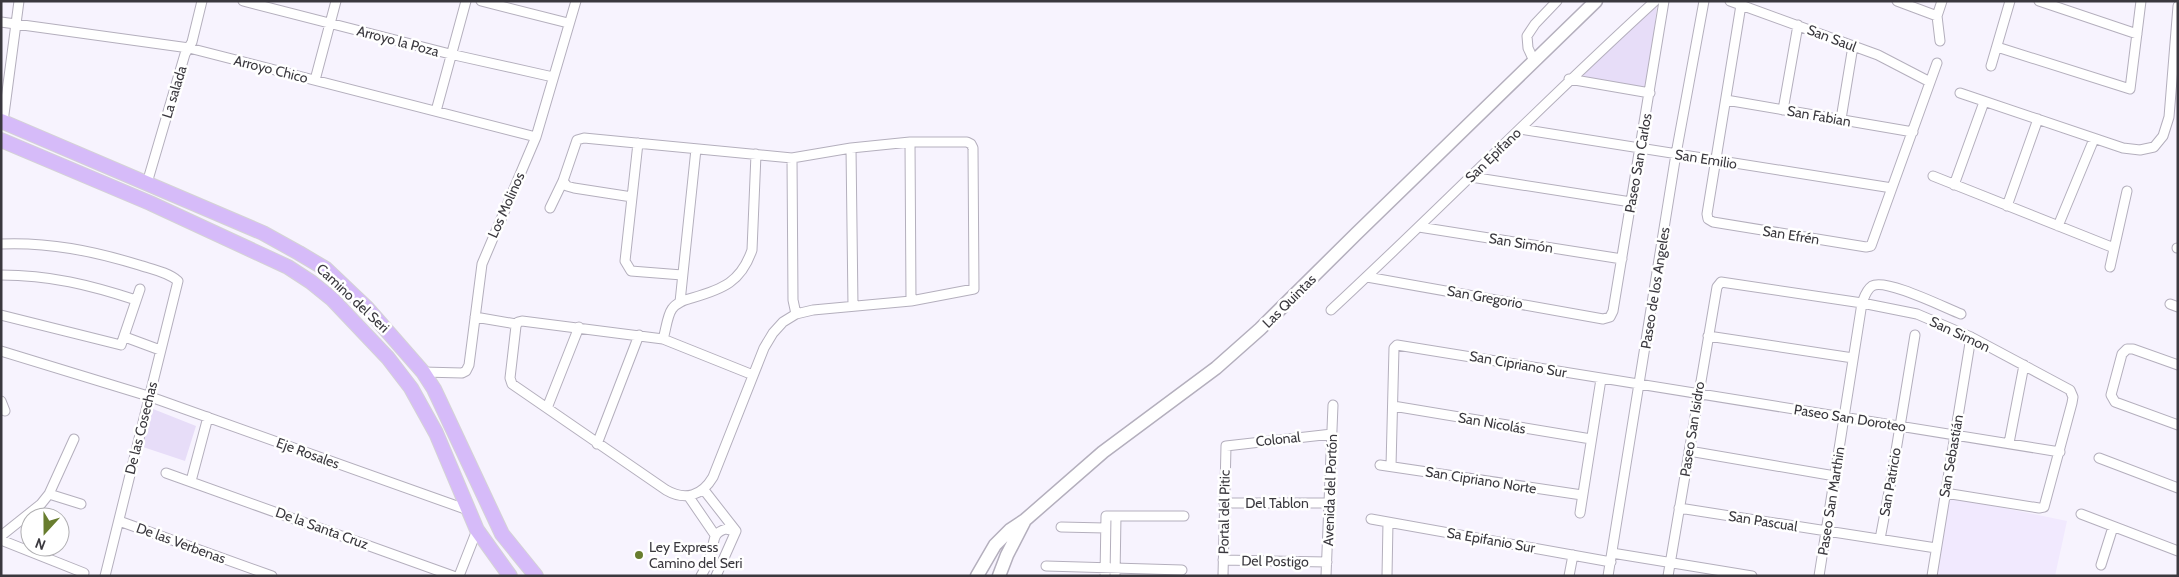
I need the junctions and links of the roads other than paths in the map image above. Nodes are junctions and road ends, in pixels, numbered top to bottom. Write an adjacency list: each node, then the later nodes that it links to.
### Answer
1 (19, 1): 24 (street)
2 (202, 1): 31 (street, La salada)
3 (243, 1): 25 (street, Arroyo la Poza)
4 (336, 1): 25 (street)
5 (466, 1): 32 (street)
6 (481, 1): 23 (street)
7 (576, 1): 23 (street, Los Molinos)
8 (1557, 1): 33 (street)
9 (1596, 1): 33 (street, Las Quintas)
10 (1655, 1): 37 (street, San Epifano)
11 (1664, 1): 40 (street, Paseo San Carlos)
12 (1704, 1): 61 (street, Paseo de los Angeles)
13 (1730, 1): 19 (street, San Saul)
14 (1897, 1): 21 (street)
15 (1942, 1): 21 (street)
16 (2010, 1): 30 (street)
17 (2039, 1): 27 (street)
18 (2141, 1): 27 (street)
19 (1741, 5): 26 (street, San Saul); 42 (street)
20 (2178, 6): 46 (street)
21 (1937, 16): 28 (street)
22 (1, 22): 24 (street, Arroyo Chico)
23 (568, 23): 36 (street, Los Molinos)
24 (16, 24): 31 (street, Arroyo Chico); 49 (street)
25 (330, 24): 32 (street, Arroyo la Poza); 38 (street)
26 (1798, 25): 29 (street, San Saul); 44 (street)
27 (2137, 34): 30 (street)
28 (1940, 42)
29 (1853, 46): 39 (street, San Saul); 47 (street)
30 (1997, 47): 35 (street)
31 (189, 48): 38 (street, Arroyo Chico); 67 (street, La salada)
32 (450, 54): 36 (street, Arroyo la Poza); 45 (street)
33 (1534, 61): 156 (street, Las Quintas)
34 (1937, 63): 39 (street)
35 (1991, 66)
36 (553, 77): 52 (street, Los Molinos)
37 (1569, 79): 40 (street); 50 (street, San Epifano)
38 (315, 80): 45 (street, Arroyo Chico)
39 (1930, 82): 51 (street)
40 (1650, 93): 58 (street, Paseo San Carlos)
41 (1960, 93): 43 (street)
42 (1726, 100): 44 (street, San Fabian); 63 (street)
43 (1984, 102): 48 (street); 68 (street)
44 (1783, 110): 47 (street, San Fabian)
45 (436, 111): 52 (street, Arroyo Chico)
46 (2174, 118): 53 (street)
47 (1841, 120): 51 (street, San Fabian)
48 (2038, 120): 53 (street); 73 (street)
49 (2, 122): 67 (main road, Camino del Seri)
50 (1520, 130): 58 (street, San Emilio); 65 (street, San Epifano)
51 (1913, 132): 69 (street)
52 (536, 136): 95 (street, Los Molinos)
53 (2094, 139): 75 (street)
54 (1, 140): 150 (main road, Camino del Seri)
55 (910, 142): 57 (street); 87 (street); 87 (street)
56 (638, 143): 59 (street); 66 (street); 71 (street)
57 (851, 148): 62 (street); 90 (street)
58 (1640, 148): 61 (street, San Emilio); 72 (street, Paseo San Carlos)
59 (696, 149): 60 (street); 82 (street)
60 (756, 154): 62 (street); 88 (street)
61 (1676, 154): 63 (street, San Emilio); 113 (street, Paseo de los Angeles)
62 (792, 158): 92 (street)
63 (1715, 160): 69 (street, San Emilio); 69 (street, San Efrén)
64 (1933, 176): 68 (street)
65 (1471, 177): 72 (street); 76 (street, San Epifano)
66 (563, 181): 71 (street); 74 (street)
67 (147, 183): 110 (main road, Camino del Seri)
68 (1954, 184): 73 (street)
69 (1892, 188)
70 (2127, 191): 78 (street)
71 (632, 197): 82 (street)
72 (1631, 202): 79 (street, Paseo San Carlos)
73 (2007, 206): 75 (street)
74 (550, 208)
75 (2058, 226): 78 (street)
76 (1419, 227): 79 (street, San Simón); 83 (street, San Epifano)
77 (1, 244): 105 (street, De las Cosechas)
78 (2114, 248): 80 (street)
79 (1622, 259): 96 (street, Paseo San Carlos)
80 (2110, 268)
81 (1, 275): 86 (street)
82 (682, 276): 88 (street)
83 (1367, 276): 91 (street, San Epifano); 96 (street, San Gregorio)
84 (1719, 283): 89 (street, San Simon); 101 (street, Paseo San Isidro)
85 (140, 289): 86 (street)
86 (136, 300): 102 (street)
87 (911, 300): 90 (street)
88 (680, 302): 104 (street)
89 (1862, 303): 93 (street); 103 (street, San Simon); 107 (street, Paseo San Marthin)
90 (853, 306): 92 (street)
91 (1331, 310)
92 (796, 314): 111 (street)
93 (1961, 314)
94 (1, 315): 102 (street)
95 (475, 317): 97 (street); 110 (street, Los Molinos)
96 (1603, 318)
97 (516, 324): 98 (street); 119 (street)
98 (579, 326): 99 (street); 119 (street)
99 (639, 335): 104 (street); 130 (street)
100 (1914, 335): 124 (street, San Patricio)
101 (1708, 336): 107 (street); 114 (street, Paseo San Isidro)
102 (125, 337): 105 (street)
103 (1971, 337): 108 (street, San Simon); 126 (street, San Sebastián)
104 (663, 339): 111 (street)
105 (160, 350): 115 (street, De las Cosechas)
106 (1, 351): 115 (street, Eje Rosales)
107 (1853, 358): 122 (street, Paseo San Marthin)
108 (2024, 365): 129 (street); 133 (street, San Simon)
109 (2178, 365): 123 (street)
110 (423, 372): 188 (main road, Camino del Seri)
111 (753, 375): 141 (street)
112 (1602, 379): 113 (street, San Cipriano Sur); 118 (street, San Cipriano Sur); 128 (street)
113 (1640, 385): 114 (street, Paseo San Doroteo); 174 (street, Paseo de los Angeles)
114 (1698, 394): 122 (street, Paseo San Doroteo); 132 (street, Paseo San Isidro)
115 (148, 396): 121 (street, Eje Rosales); 157 (street, De las Cosechas)
116 (1, 401): 120 (street)
117 (1333, 405): 125 (street, Avenida del Portón)
118 (1393, 406): 128 (street, San Nicolás); 136 (street)
119 (547, 408): 130 (street)
120 (5, 411)
121 (208, 417): 139 (street); 150 (street, Eje Rosales)
122 (1844, 417): 124 (street, Paseo San Doroteo); 138 (street, Paseo San Marthin)
123 (2178, 425)
124 (1900, 426): 126 (street, Paseo San Doroteo); 168 (street, San Patricio)
125 (1332, 434): 131 (street, Colonal); 147 (street, Avenida del Portón)
126 (1955, 435): 129 (street, Paseo San Doroteo); 142 (street, San Sebastián)
127 (74, 439): 143 (street)
128 (1591, 440): 144 (street)
129 (2009, 443): 133 (street, Paseo San Doroteo)
130 (597, 444): 145 (street)
131 (1226, 447): 146 (street, Portal del Pitic)
132 (1689, 451): 138 (street); 149 (street, Paseo San Isidro)
133 (2060, 452): 142 (street, San Simon)
134 (2099, 458): 140 (street)
135 (1380, 465): 136 (street, San Cipriano Norte)
136 (1391, 466): 144 (street, San Cipriano Norte)
137 (166, 472): 139 (street, De la Santa Cruz)
138 (1835, 476): 164 (street, Paseo San Marthin)
139 (191, 481): 185 (street, De la Santa Cruz)
140 (2178, 488)
141 (704, 490): 145 (street); 163 (street)
142 (1945, 493): 169 (street, San Sebastián)
143 (49, 494): 148 (street); 165 (street)
144 (1582, 495): 151 (street)
145 (688, 497): 166 (street)
146 (1224, 502): 147 (street, Del Tablon); 175 (street, Portal del Pitic)
147 (1329, 503): 176 (street, Avenida del Portón)
148 (81, 504)
149 (1679, 508): 164 (street, San Pascual); 177 (street, Paseo San Isidro)
150 (468, 510): 162 (main road, Camino del Seri)
151 (1580, 513)
152 (2081, 514): 160 (street)
153 (1116, 516): 154 (street); 161 (street); 181 (street)
154 (1184, 516)
155 (1371, 519): 158 (street, Sa Epifanio Sur)
156 (1025, 520): 191 (street, Las Quintas); 192 (street, Las Quintas)
157 (118, 521): 183 (street, De las Cosechas); 184 (street, De las Verbenas)
158 (1388, 522): 172 (street, Sa Epifanio Sur); 195 (street)
159 (1061, 527): 161 (street)
160 (2113, 527): 170 (street); 178 (street)
161 (1105, 528): 181 (street)
162 (477, 530): 186 (street); 187 (main road, Camino del Seri)
163 (736, 531): 166 (street); 173 (street)
164 (1826, 531): 168 (street, San Pascual); 200 (street, Paseo San Marthin)
165 (1, 536)
166 (715, 536): 171 (street)
167 (1, 540): 182 (street)
168 (1880, 540): 169 (street, San Pascual)
169 (1936, 548): 201 (street, San Sebastián)
170 (2178, 551)
171 (712, 552): 173 (street); 189 (street)
172 (1573, 555): 174 (street, Sa Epifanio Sur); 196 (street)
173 (724, 558): 190 (street)
174 (1611, 558): 177 (street, Sa Epifanio Sur); 197 (street, Paseo de los Angeles)
175 (1223, 560): 176 (street, Del Postigo); 193 (street, Portal del Pitic)
176 (1327, 562): 194 (street, Avenida del Portón)
177 (1670, 563): 198 (street, Paseo San Isidro); 199 (street, Sa Epifanio Sur)
178 (2101, 565)
179 (1046, 566): 181 (street)
180 (1182, 570): 181 (street)
181 (1110, 572)
182 (84, 573)
183 (105, 576)
184 (272, 576)
185 (453, 576)
186 (459, 576)
187 (510, 576)
188 (536, 576)
189 (701, 576)
190 (716, 576)
191 (977, 576)
192 (999, 576)
193 (1223, 576)
194 (1326, 576)
195 (1387, 576)
196 (1569, 576)
197 (1608, 576)
198 (1668, 576)
199 (1752, 576)
200 (1819, 576)
201 (1932, 576)

